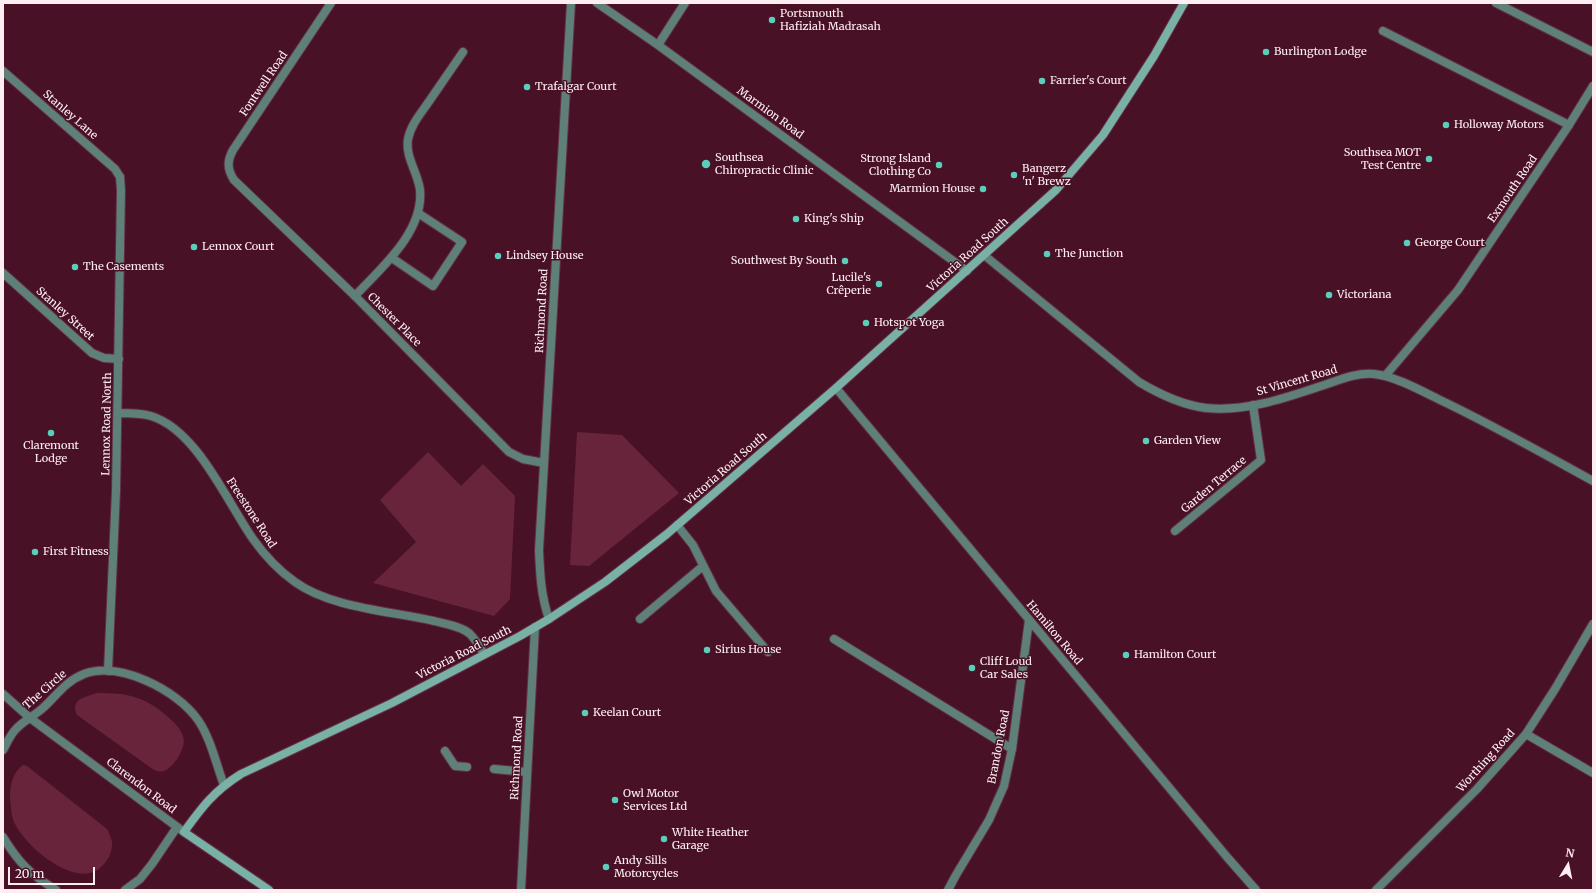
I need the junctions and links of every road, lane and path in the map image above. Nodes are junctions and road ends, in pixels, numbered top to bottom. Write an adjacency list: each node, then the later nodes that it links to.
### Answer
1 (331, 3): 15 (street, Fontwell Road)
2 (571, 3): 27 (street, Richmond Road)
3 (597, 3): 8 (street, Marmion Road)
4 (685, 3): 8 (street)
5 (1184, 3): 17 (main road, Victoria Road South)
6 (1496, 3): 10 (street)
7 (1383, 31): 13 (street)
8 (658, 45): 19 (street, Marmion Road)
9 (463, 52): 16 (street)
10 (1593, 52)
11 (3, 71): 14 (street, Stanley Lane)
12 (1593, 86): 13 (street, Exmouth Road)
13 (1569, 125): 23 (street, Exmouth Road)
14 (120, 177): 22 (street, Lennox Road North)
15 (234, 180): 21 (street, Chester Place)
16 (418, 213): 18 (street); 18 (street)
17 (984, 255): 19 (main road, Victoria Road South); 25 (street, St Vincent Road)
18 (392, 258): 21 (street)
19 (966, 271): 24 (main road, Victoria Road South)
20 (3, 273): 22 (street, Stanley Street)
21 (355, 296): 27 (street, Chester Place)
22 (119, 359): 26 (street, Lennox Road North)
23 (1385, 376): 25 (street, St Vincent Road); 28 (street, St Vincent Road)
24 (836, 388): 29 (main road, Victoria Road South); 34 (street, Hamilton Road)
25 (1253, 405): 30 (street, Garden Terrace)
26 (118, 413): 39 (street, Freestone Road); 40 (street, Lennox Road North)
27 (544, 464): 32 (street, Richmond Road)
28 (1593, 481)
29 (678, 525): 31 (street); 32 (main road, Victoria Road South)
30 (1175, 531)
31 (703, 566): 33 (street); 38 (street)
32 (549, 619): 36 (main road, Victoria Road South)
33 (640, 619)
34 (1029, 620): 44 (street, Brandon Road); 59 (street, Hamilton Road)
35 (1592, 626): 43 (street, Worthing Road)
36 (535, 627): 39 (main road, Victoria Road South); 49 (street, Richmond Road)
37 (834, 639): 44 (street)
38 (768, 652)
39 (484, 654): 51 (main road, Victoria Road South)
40 (108, 671): 42 (street, The Circle); 51 (street, The Circle)
41 (3, 694): 42 (street, Clarendon Road)
42 (30, 718): 45 (street, The Circle); 52 (street, Clarendon Road)
43 (1526, 734): 50 (street); 60 (street, Worthing Road)
44 (1012, 749): 58 (street, Brandon Road)
45 (3, 750)
46 (445, 751): 47 (street)
47 (467, 767)
48 (494, 769): 49 (street)
49 (527, 772): 57 (street, Richmond Road)
50 (1593, 773)
51 (224, 785): 52 (main road, Victoria Road South)
52 (181, 830): 55 (street); 56 (main road, Clarendon Road)
53 (3, 837): 54 (street)
54 (56, 890)
55 (124, 890)
56 (268, 890)
57 (521, 890)
58 (948, 890)
59 (1256, 890)
60 (1376, 890)

